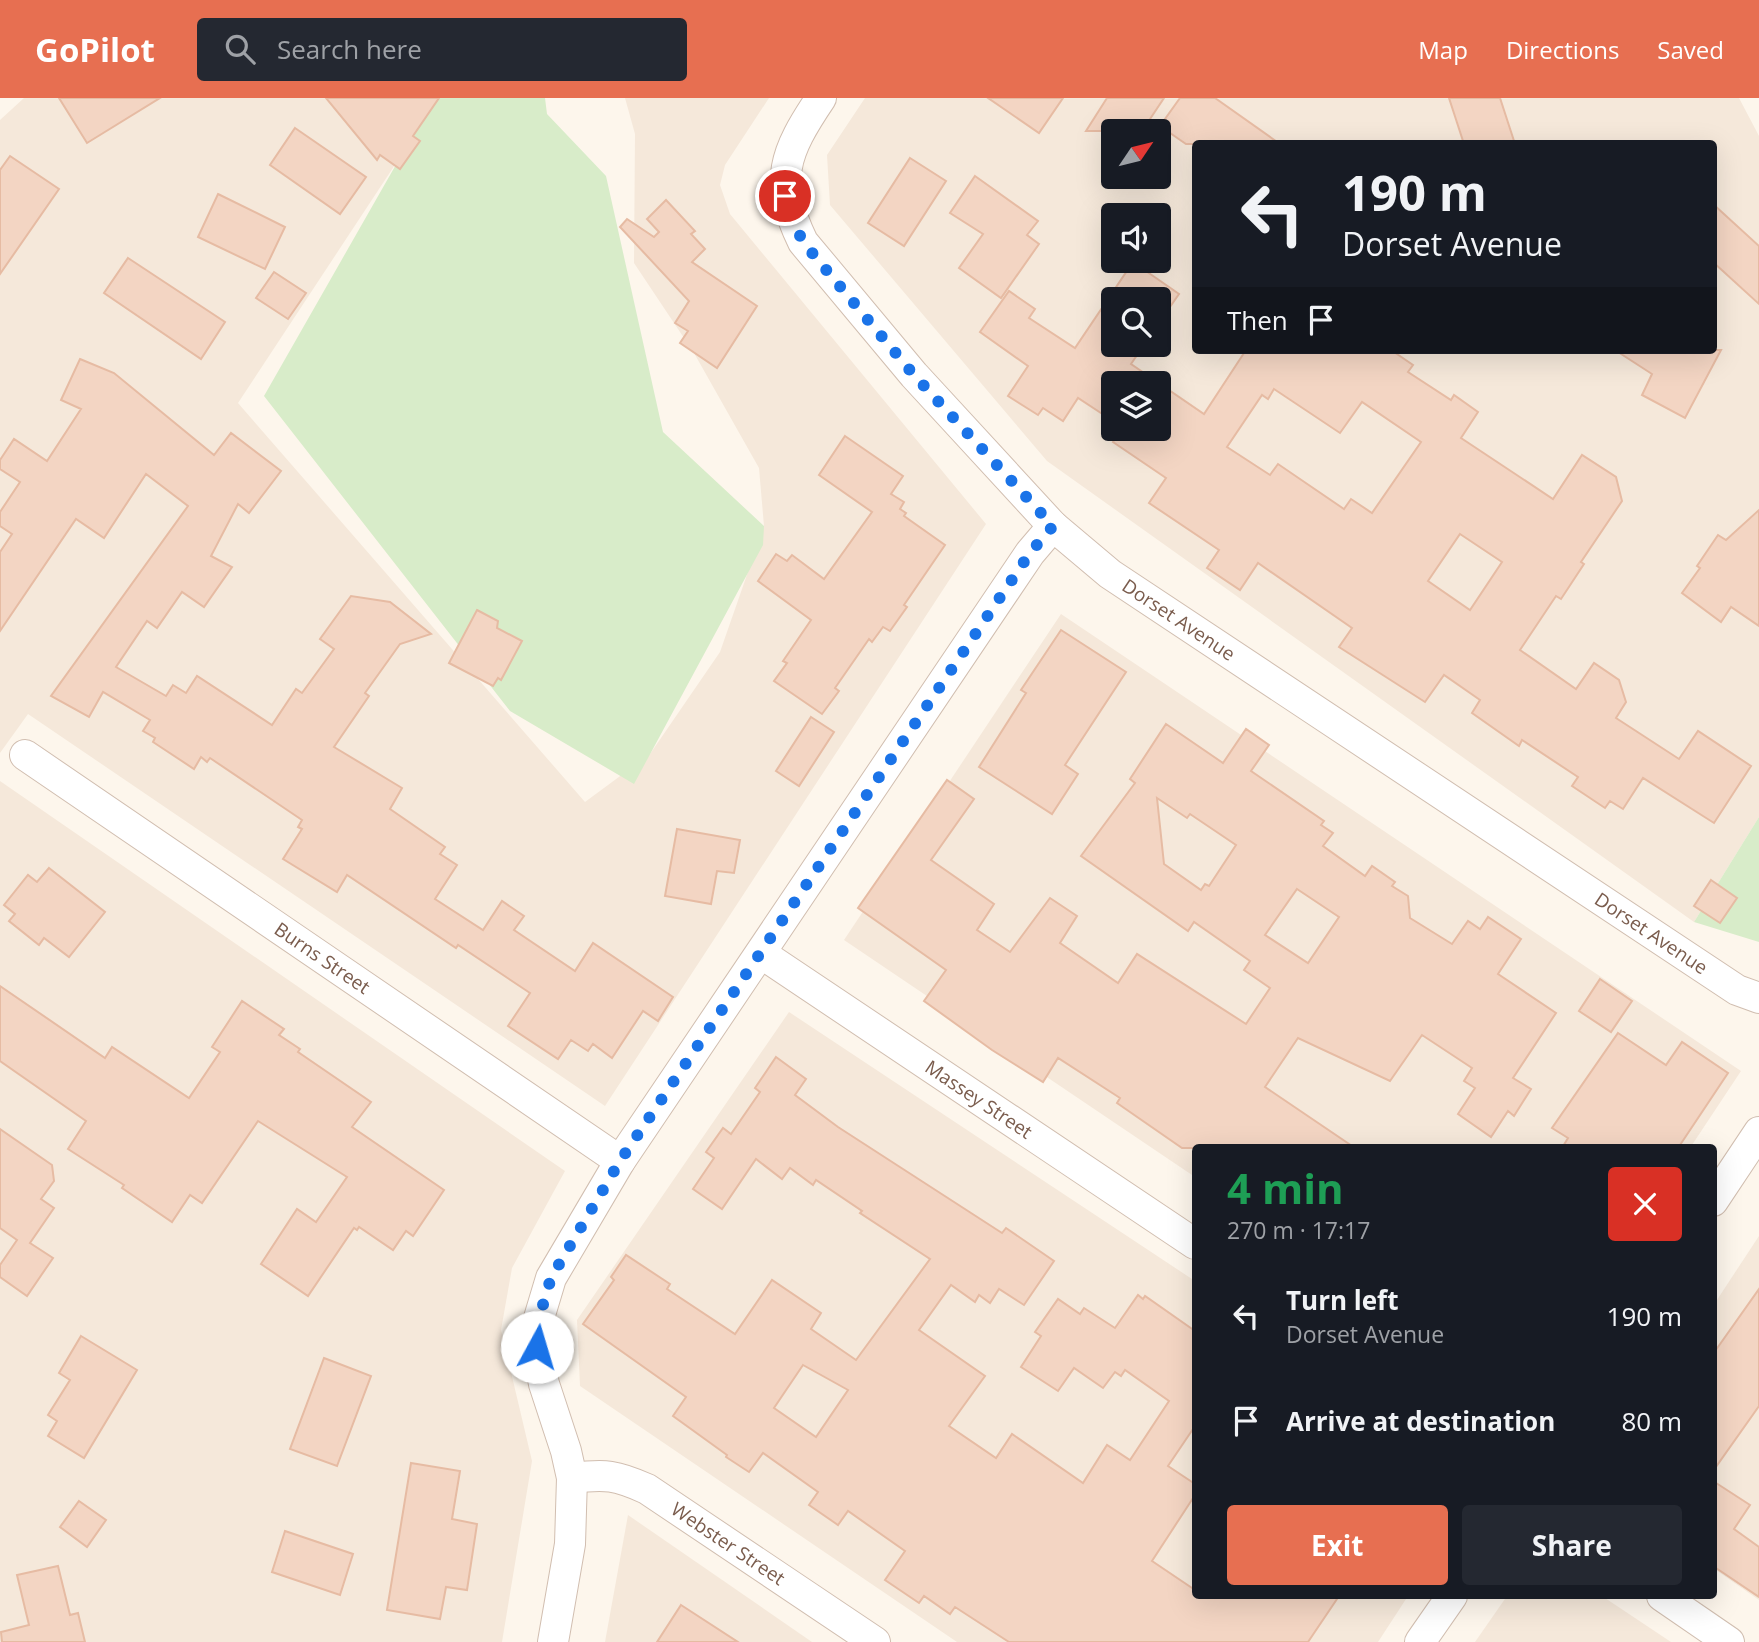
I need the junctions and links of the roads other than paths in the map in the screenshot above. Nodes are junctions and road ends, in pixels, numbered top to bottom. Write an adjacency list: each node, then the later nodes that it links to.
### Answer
1 (821, 98): 2 (street, Dorset Avenue)
2 (1053, 526): 4 (street); 5 (street, Dorset Avenue)
3 (26, 755): 7 (street, Burns Street)
4 (762, 954): 7 (street); 9 (street, Massey Street)
5 (1759, 998)
6 (1759, 1132): 8 (street)
7 (620, 1161): 10 (street)
8 (1717, 1195)
9 (1192, 1242)
10 (572, 1478): 13 (street); 14 (street, Webster Street)
11 (1450, 1599): 15 (street)
12 (1666, 1599): 16 (street)
13 (553, 1642)
14 (875, 1642)
15 (1420, 1642)
16 (1729, 1642)

